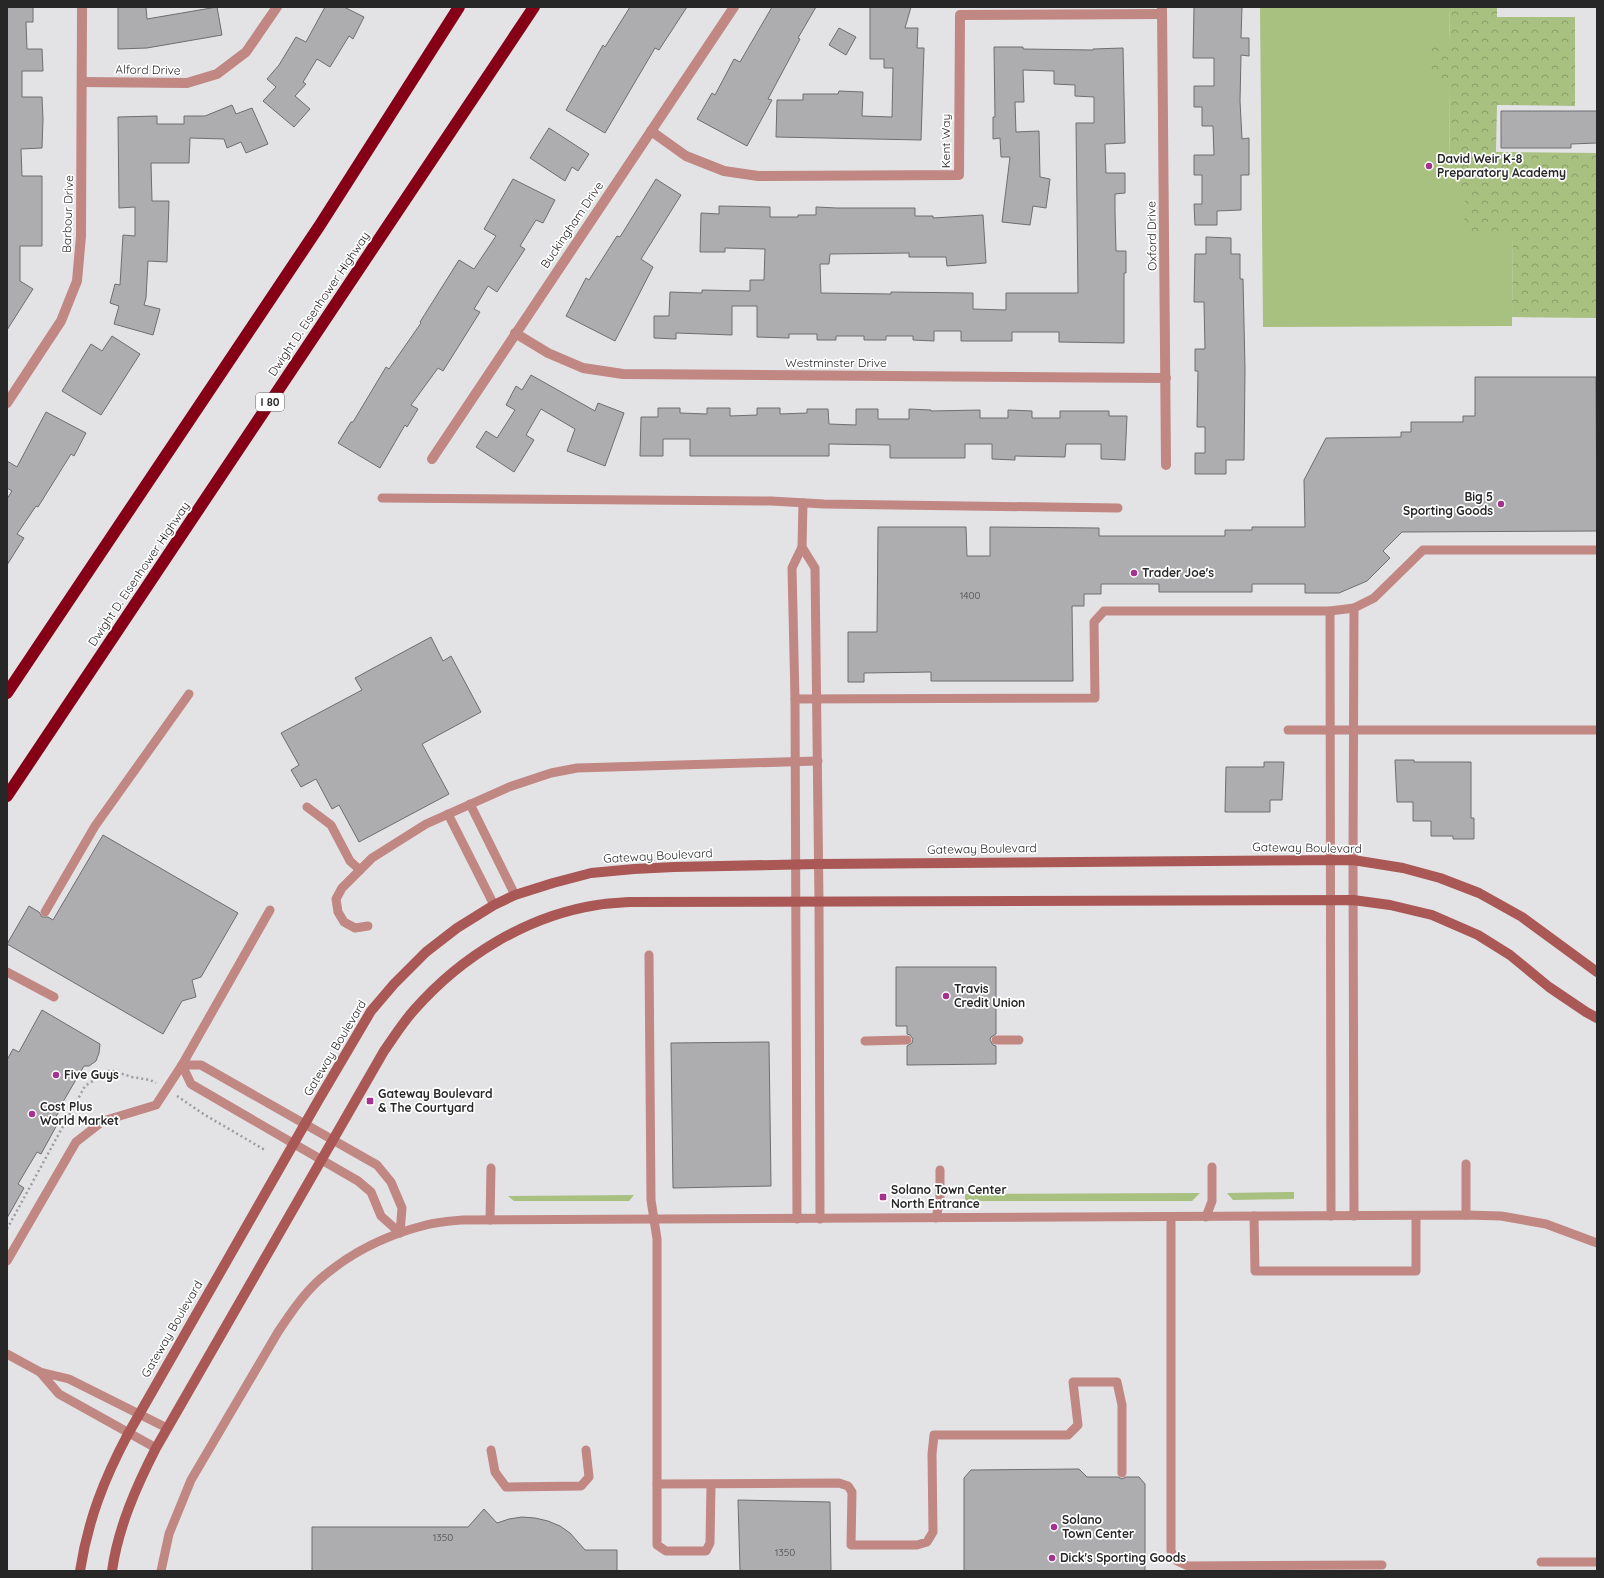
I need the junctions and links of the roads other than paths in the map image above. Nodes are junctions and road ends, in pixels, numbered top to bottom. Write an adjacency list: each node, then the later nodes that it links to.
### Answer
1 (82, 7): 7 (street, Barbour Drive)
2 (277, 7): 7 (street, Alford Drive)
3 (459, 7): 21 (highway)
4 (534, 7): 31 (highway, Dwight D. Eisenhower Highway / I 80)
5 (734, 7): 8 (street, Buckingham Drive)
6 (1162, 11): 8 (street, Kent Way); 10 (street, Oxford Drive)
7 (82, 82): 11 (street, Barbour Drive)
8 (651, 131): 9 (street, Buckingham Drive)
9 (515, 333): 10 (street, Westminster Drive); 12 (street, Buckingham Drive)
10 (1166, 378): 13 (street, Oxford Drive)
11 (7, 403)
12 (432, 458)
13 (1166, 465)
14 (382, 498): 15 (lane)
15 (803, 503): 16 (lane); 17 (lane)
16 (1118, 508)
17 (802, 547): 23 (lane); 24 (lane)
18 (1597, 550): 19 (lane)
19 (1354, 608): 20 (lane); 27 (lane)
20 (1330, 611): 24 (lane); 26 (lane)
21 (7, 693)
22 (189, 694): 47 (lane)
23 (795, 699): 24 (lane); 29 (lane)
24 (817, 699): 30 (lane)
25 (1288, 730): 26 (lane)
26 (1330, 730): 27 (lane); 35 (lane)
27 (1354, 730): 28 (lane); 36 (lane)
28 (1597, 730)
29 (796, 761): 30 (lane); 32 (lane); 38 (lane)
30 (818, 761): 37 (lane)
31 (7, 796)
32 (470, 804): 34 (lane); 40 (lane)
33 (307, 806): 39 (lane)
34 (448, 814): 39 (lane); 45 (lane)
35 (1330, 860): 36 (street, Gateway Boulevard); 37 (street, Gateway Boulevard); 41 (lane)
36 (1352, 860): 42 (lane); 51 (street, Gateway Boulevard)
37 (818, 864): 38 (street, Gateway Boulevard); 44 (lane)
38 (796, 865): 40 (street, Gateway Boulevard); 43 (lane)
39 (360, 870): 48 (lane)
40 (515, 895): 45 (street, Gateway Boulevard)
41 (1330, 900): 42 (street); 44 (street); 69 (lane)
42 (1353, 900): 53 (street); 70 (lane)
43 (796, 902): 44 (street); 60 (street); 76 (lane)
44 (819, 902): 77 (lane)
45 (494, 905): 59 (street, Gateway Boulevard)
46 (270, 910): 58 (lane)
47 (45, 912)
48 (368, 926)
49 (649, 955): 75 (lane)
50 (7, 972): 52 (lane)
51 (1597, 972)
52 (54, 997)
53 (1597, 1018)
54 (864, 1040): 55 (lane)
55 (907, 1040)
56 (996, 1040): 57 (lane)
57 (1019, 1040)
58 (182, 1065): 59 (lane); 61 (lane); 81 (lane)
59 (305, 1124): 60 (lane); 61 (street, Gateway Boulevard)
60 (333, 1140): 62 (street); 79 (lane)
61 (294, 1144): 62 (lane); 84 (street, Gateway Boulevard)
62 (322, 1160): 79 (lane); 85 (street)
63 (1466, 1164): 67 (lane)
64 (1212, 1167): 73 (lane)
65 (491, 1168): 78 (lane)
66 (940, 1170): 74 (lane)
67 (1466, 1215): 71 (lane); 80 (lane)
68 (1254, 1216): 69 (lane); 71 (lane); 73 (lane)
69 (1331, 1216): 70 (lane)
70 (1354, 1216): 71 (lane)
71 (1416, 1216)
72 (1171, 1217): 73 (lane); 74 (lane); 95 (lane)
73 (1206, 1217)
74 (936, 1218): 77 (lane)
75 (654, 1219): 76 (lane); 78 (lane); 91 (lane)
76 (797, 1219): 77 (lane)
77 (820, 1219)
78 (490, 1220): 79 (lane)
79 (400, 1233): 98 (lane)
80 (1597, 1243)
81 (7, 1261)
82 (7, 1354): 83 (lane)
83 (40, 1372): 84 (lane); 86 (lane)
84 (138, 1414): 85 (lane); 86 (street, Gateway Boulevard)
85 (167, 1428): 87 (street)
86 (128, 1434): 87 (lane); 96 (street, Gateway Boulevard)
87 (156, 1448): 97 (street)
88 (491, 1450): 89 (lane)
89 (586, 1450)
90 (1122, 1473): 92 (lane)
91 (657, 1484): 92 (lane); 92 (lane)
92 (710, 1484)
93 (1541, 1562): 94 (lane)
94 (1597, 1562)
95 (1382, 1565)
96 (80, 1571)
97 (112, 1571)
98 (161, 1571)

